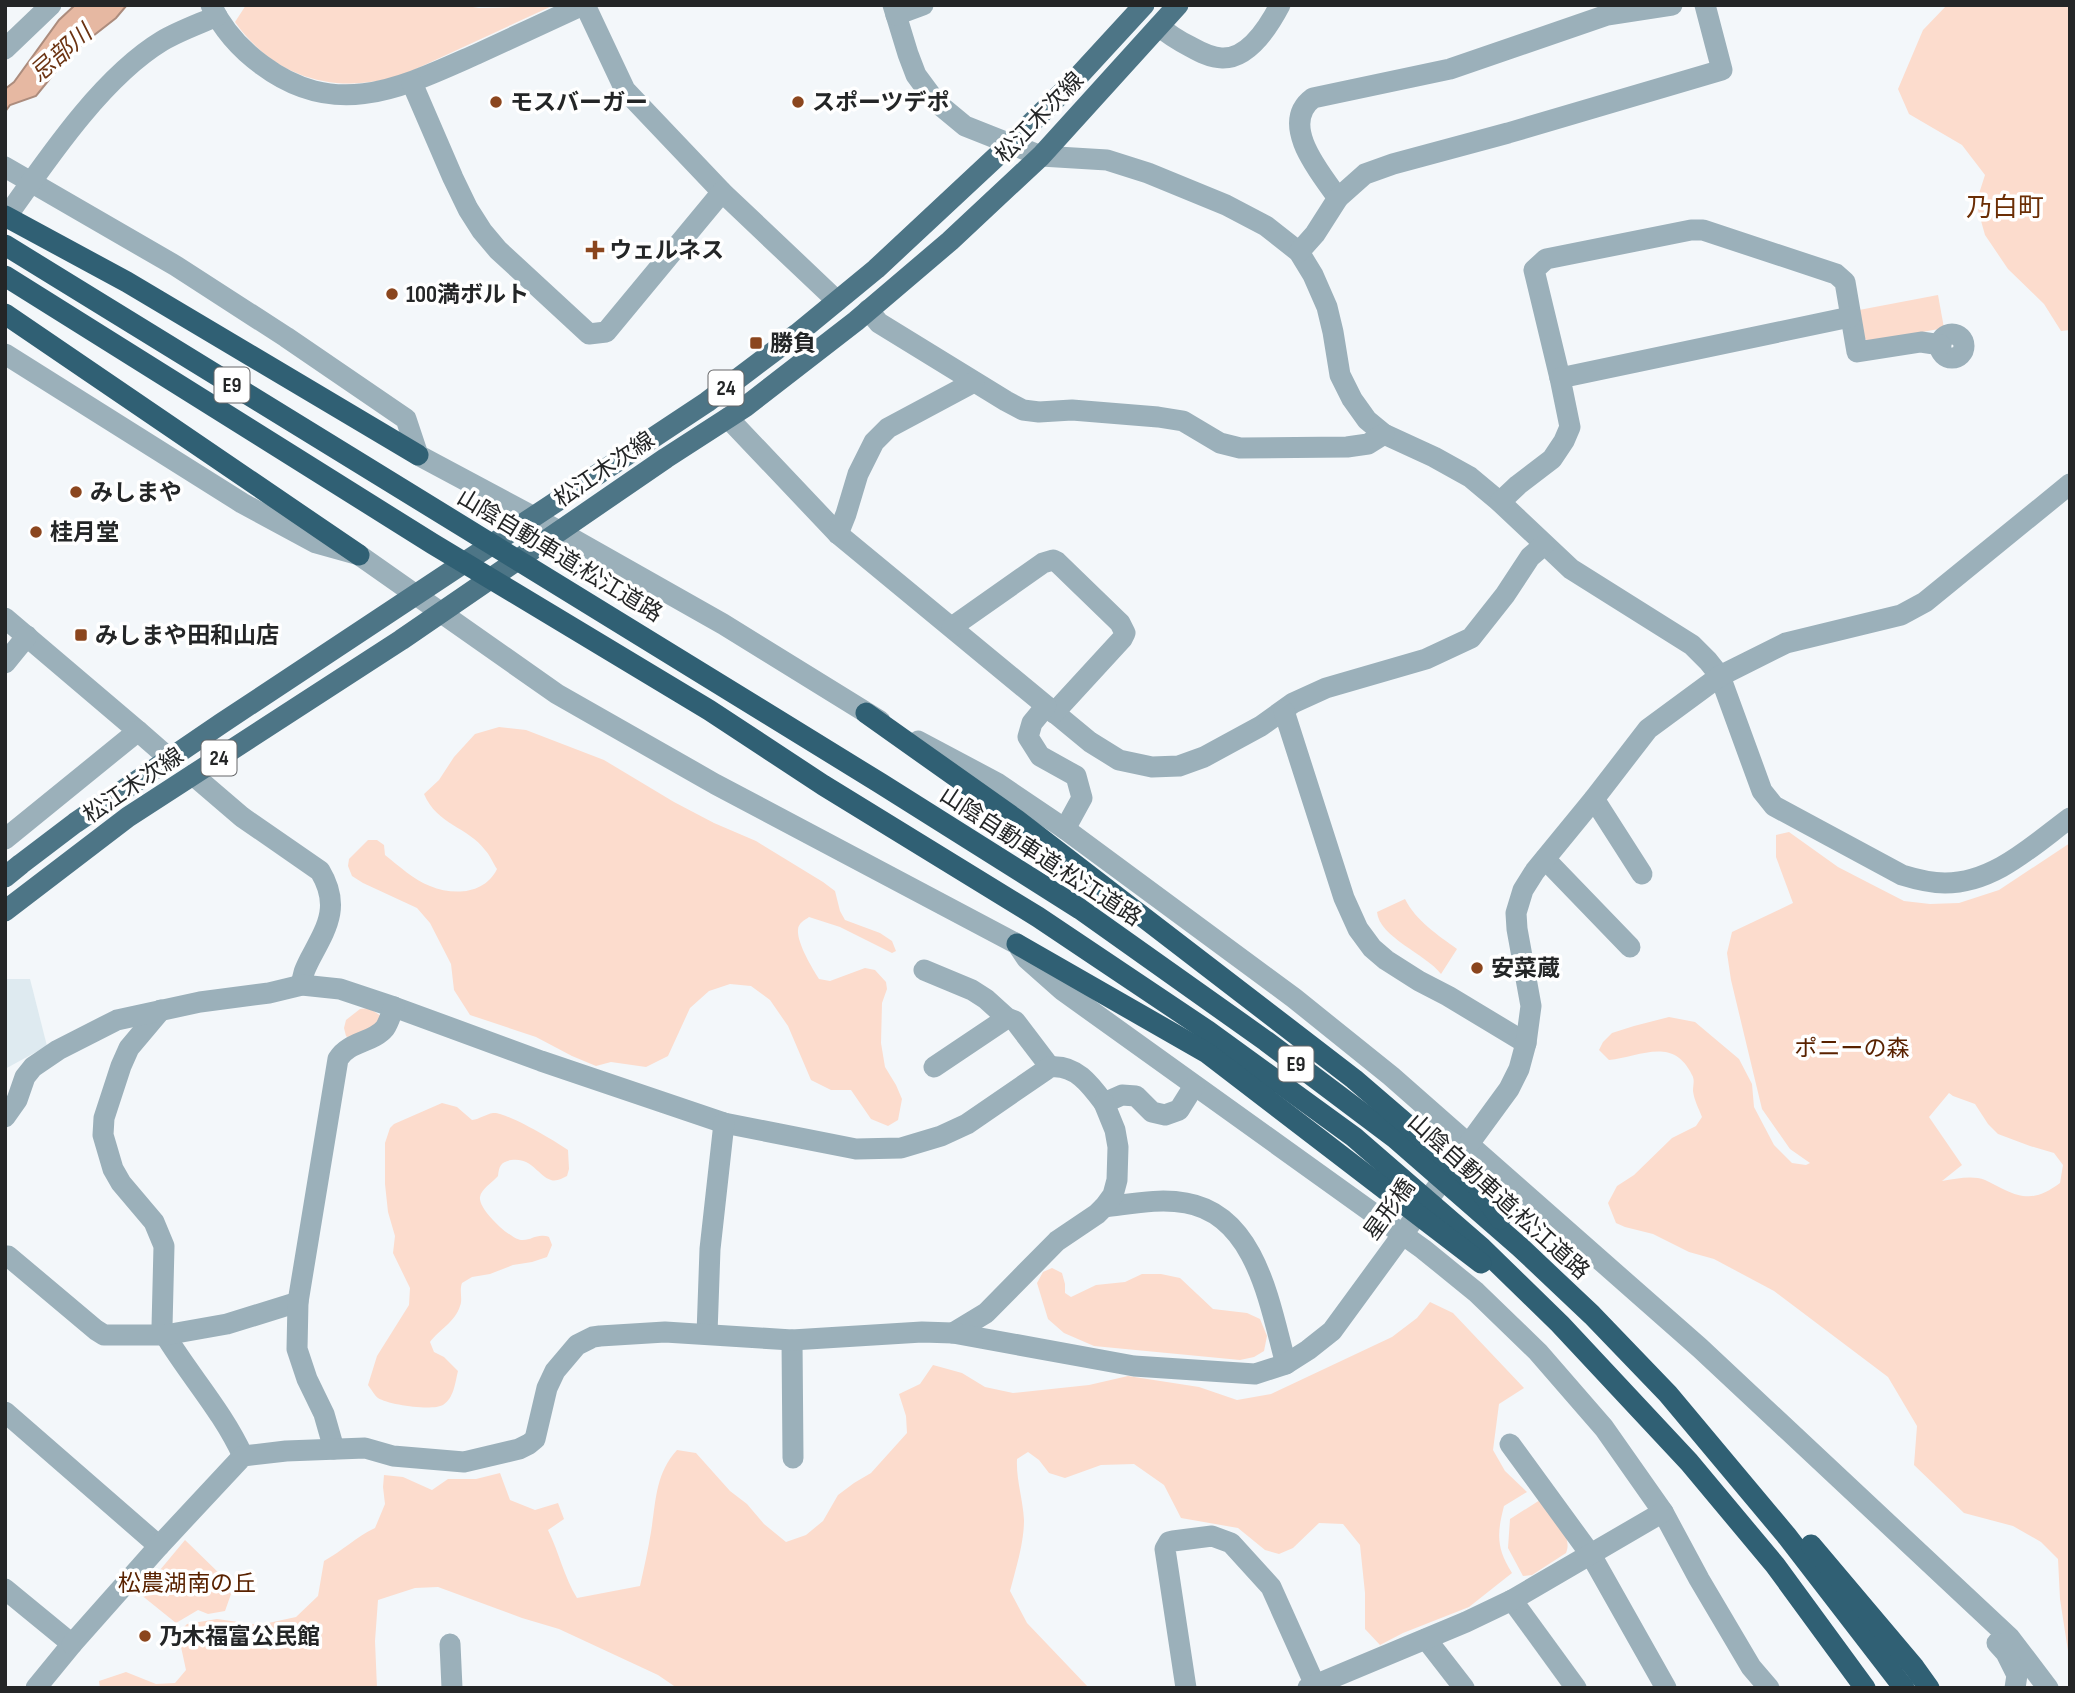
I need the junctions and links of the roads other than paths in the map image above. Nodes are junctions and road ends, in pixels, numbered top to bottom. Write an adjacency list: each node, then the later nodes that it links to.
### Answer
1 (51, 5): 12 (street)
2 (584, 5): 13 (street); 17 (street)
3 (923, 5): 10 (street)
4 (1144, 5): 14 (main road, 松江木次線 / 24)
5 (1178, 5): 11 (main road, 松江木次線 / 24)
6 (1280, 5): 11 (street)
7 (1672, 5): 18 (street)
8 (1705, 5): 18 (street)
9 (213, 10): 13 (street); 16 (street)
10 (895, 10): 14 (street)
11 (1159, 26): 15 (main road, 松江木次線 / 24)
12 (5, 50)
13 (412, 83): 17 (street)
14 (1010, 144): 15 (street); 23 (main road, 松江木次線 / 24)
15 (1041, 156): 21 (street); 24 (main road, 松江木次線 / 24)
16 (19, 175): 19 (street); 33 (street)
17 (722, 192): 23 (street)
18 (1338, 198): 21 (street)
19 (7, 218): 33 (highway)
20 (6, 246): 77 (highway, 山陰自動車道;松江道路 / E9)
21 (1299, 252): 32 (street)
22 (5, 276): 80 (highway, E9)
23 (837, 301): 36 (main road, 松江木次線 / 24)
24 (868, 310): 30 (street); 31 (main road, 松江木次線 / 24)
25 (5, 314): 40 (highway)
26 (1850, 317): 27 (street); 29 (street); 29 (street)
27 (1941, 345)
28 (5, 354): 40 (street)
29 (1560, 378): 35 (street)
30 (974, 382): 32 (street); 38 (street)
31 (728, 418): 37 (main road, 松江木次線 / 24); 38 (street)
32 (1384, 434): 35 (street)
33 (418, 455): 36 (street)
34 (2070, 484): 47 (street, 星形橋)
35 (1500, 502): 39 (street)
36 (534, 517): 37 (street); 41 (main road, 松江木次線 / 24)
37 (559, 531): 42 (main road, 松江木次線 / 24); 50 (street)
38 (838, 534): 44 (street)
39 (1544, 545): 47 (street); 49 (street)
40 (359, 555): 41 (street)
41 (415, 596): 42 (street); 52 (main road, 松江木次線 / 24)
42 (439, 613): 53 (main road, 松江木次線 / 24); 62 (street)
43 (5, 618): 45 (street)
44 (952, 627): 48 (street); 48 (street)
45 (27, 636): 46 (street); 51 (street)
46 (5, 663)
47 (1720, 676): 54 (street, 星形橋); 55 (street)
48 (1050, 710): 49 (street); 56 (street)
49 (1284, 711): 69 (street)
50 (866, 713): 56 (street); 77 (highway)
51 (138, 731): 52 (street); 57 (street)
52 (170, 759): 60 (main road, 松江木次線 / 24)
53 (193, 775): 61 (main road, 松江木次線 / 24); 65 (street)
54 (1594, 799): 58 (street, 星形橋); 59 (street)
55 (2070, 818)
56 (1065, 829): 95 (street)
57 (5, 839)
58 (1545, 859): 63 (street); 69 (street, 星形橋)
59 (1642, 874)
60 (5, 877)
61 (5, 911)
62 (1017, 944): 72 (street); 80 (highway)
63 (1630, 947)
64 (924, 970): 68 (street)
65 (302, 985): 66 (street); 67 (street)
66 (394, 1007): 75 (street); 79 (street)
67 (160, 1010): 74 (street); 83 (street)
68 (1007, 1018): 70 (street); 71 (street)
69 (1526, 1043): 85 (street, 星形橋)
70 (934, 1067)
71 (1049, 1067): 73 (street); 75 (street)
72 (1194, 1086): 73 (street); 92 (street)
73 (1104, 1103): 76 (street)
74 (5, 1117)
75 (724, 1123): 81 (street)
76 (1104, 1207): 82 (street); 85 (street)
77 (1520, 1247): 86 (highway, 山陰自動車道;松江道路 / E9)
78 (6, 1256): 83 (street)
79 (298, 1302): 83 (street); 89 (street)
80 (1560, 1324): 109 (highway, E9)
81 (707, 1334): 84 (street, 星形橋); 89 (street, 星形橋)
82 (953, 1334): 84 (street, 星形橋); 85 (street, 星形橋)
83 (165, 1335): 90 (street)
84 (792, 1340): 91 (street)
85 (1286, 1364)
86 (1668, 1394): 110 (highway, 山陰自動車道;松江道路 / E9); 111 (highway)
87 (5, 1412): 93 (street)
88 (1510, 1444): 94 (street)
89 (334, 1449): 90 (street, 星形橋)
90 (243, 1456): 93 (street)
91 (793, 1458)
92 (1663, 1513): 94 (street); 108 (street)
93 (159, 1546): 99 (street)
94 (1591, 1555): 97 (street); 107 (street)
95 (1941, 1574): 112 (street); 113 (street)
96 (5, 1589): 99 (street)
97 (1513, 1600): 98 (street); 106 (street)
98 (1426, 1639): 101 (street); 105 (street)
99 (72, 1644): 102 (street)
100 (450, 1644): 103 (street)
101 (1324, 1684): 104 (street)
102 (36, 1688)
103 (452, 1688)
104 (1186, 1688)
105 (1464, 1688)
106 (1576, 1688)
107 (1666, 1688)
108 (1769, 1688)
109 (1865, 1688)
110 (1904, 1688)
111 (1929, 1688)
112 (2015, 1688)
113 (2048, 1688)

